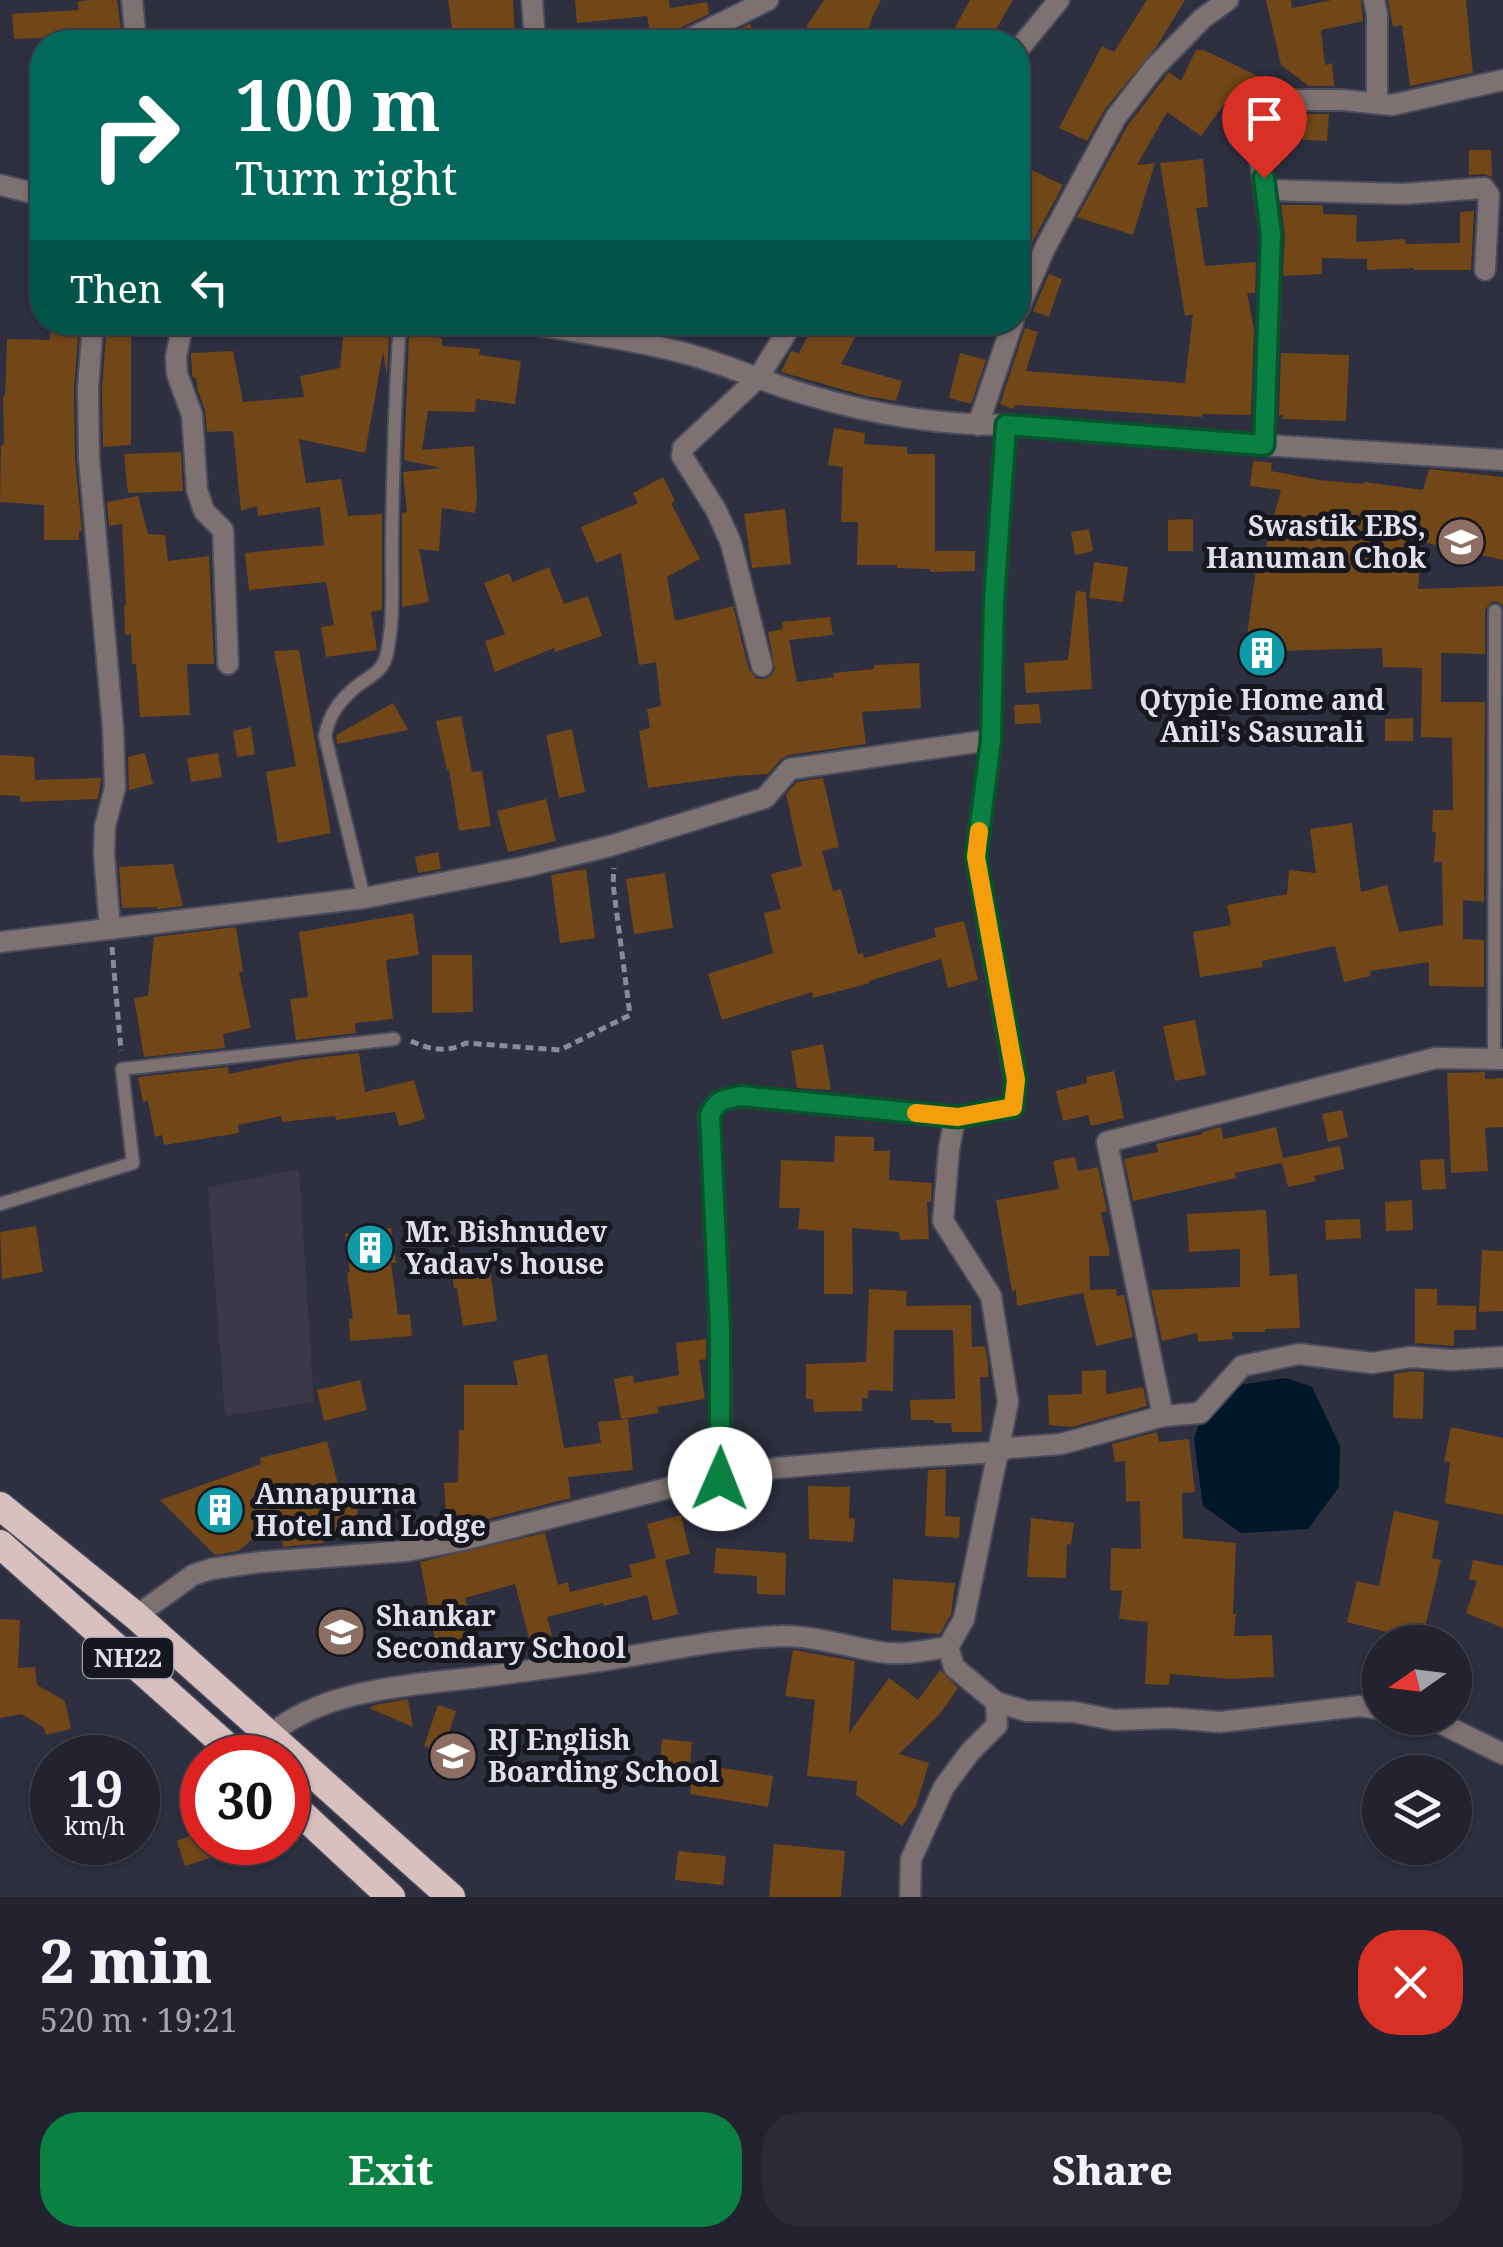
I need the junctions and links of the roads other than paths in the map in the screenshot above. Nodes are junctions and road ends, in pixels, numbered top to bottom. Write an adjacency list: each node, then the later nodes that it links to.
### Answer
1 (132, 0): 7 (street)
2 (532, 0): 8 (street)
3 (768, 0): 9 (street)
4 (1059, 0): 10 (street)
5 (1228, 0): 17 (street)
6 (1374, 0): 12 (street)
7 (135, 30)
8 (534, 30)
9 (707, 30)
10 (1030, 35)
11 (1503, 80): 12 (street)
12 (1377, 103): 14 (street)
13 (0, 185): 15 (street)
14 (1266, 190): 16 (street); 27 (street)
15 (30, 192)
16 (1485, 270)
17 (1030, 282)
18 (92, 335): 34 (street)
19 (180, 335): 30 (street)
20 (399, 335): 33 (lane)
21 (597, 335): 24 (street)
22 (785, 335): 24 (street)
23 (1008, 335): 25 (street)
24 (758, 378): 25 (street); 31 (street)
25 (978, 425): 26 (street)
26 (1006, 425): 27 (street); 32 (street)
27 (1264, 445): 28 (street)
28 (1503, 460)
29 (1495, 611): 37 (lane)
30 (228, 664)
31 (762, 666)
32 (991, 740): 33 (street); 38 (street)
33 (364, 898): 34 (street)
34 (110, 929): 35 (street)
35 (0, 942)
36 (394, 1038): 39 (lane)
37 (1498, 1060): 41 (street)
38 (1013, 1107): 42 (street); 43 (street)
39 (0, 1204)
40 (1503, 1357): 41 (street)
41 (1164, 1416): 42 (street)
42 (998, 1452): 43 (street); 47 (street)
43 (720, 1479): 46 (street)
44 (0, 1506): 46 (highway, NH22)
45 (0, 1544): 50 (highway, NH22)
46 (136, 1616): 51 (highway, NH22)
47 (948, 1647): 48 (street); 52 (street)
48 (996, 1702): 49 (street); 59 (street)
49 (1362, 1706)
50 (214, 1735)
51 (269, 1735)
52 (272, 1735)
53 (1464, 1735): 54 (street)
54 (1503, 1754)
55 (310, 1772): 58 (highway, NH22)
56 (310, 1821): 57 (highway)
57 (392, 1897)
58 (451, 1897)
59 (910, 1897)

